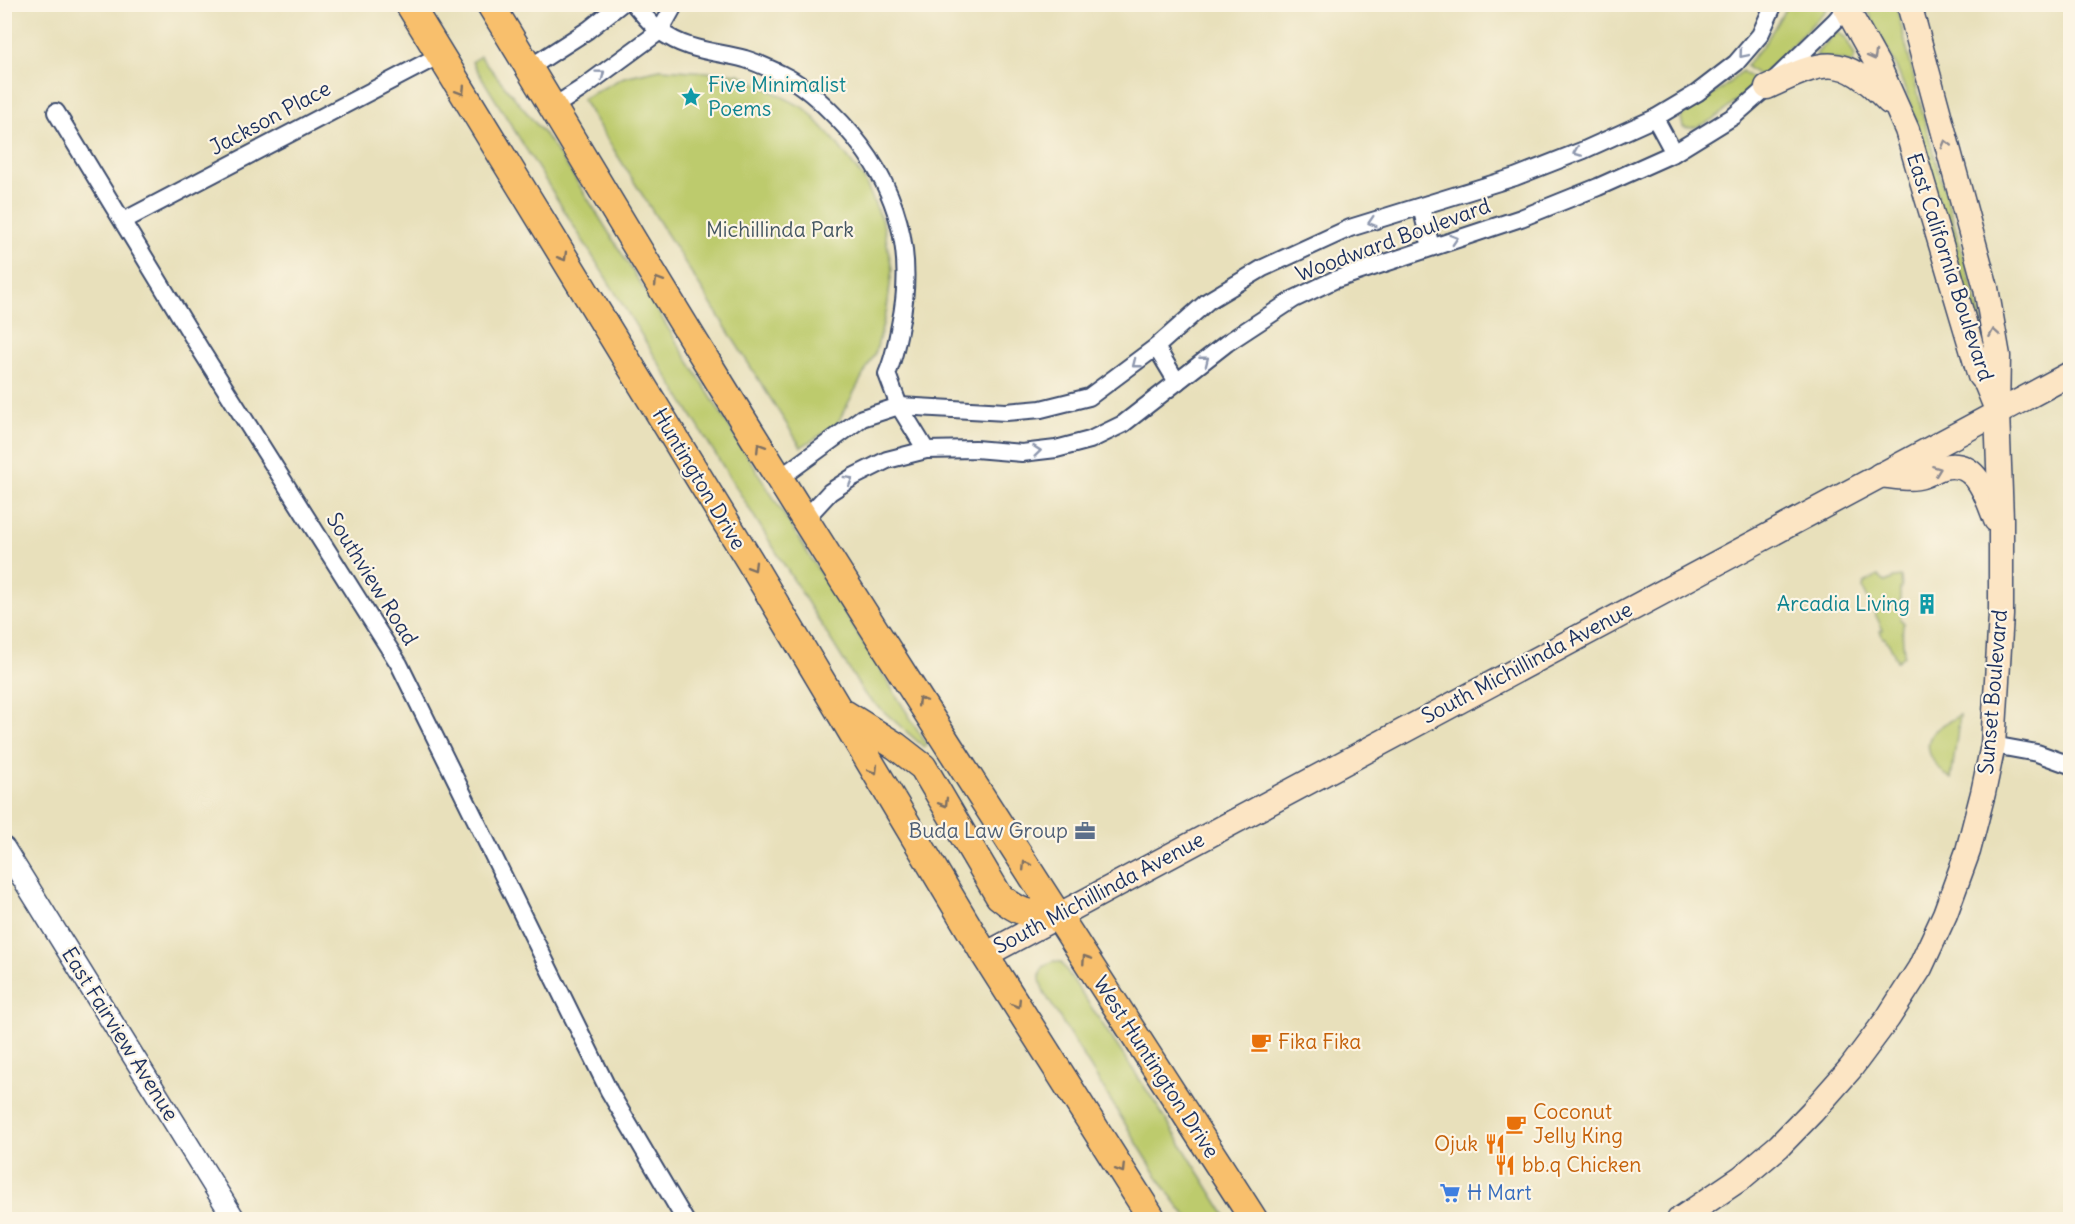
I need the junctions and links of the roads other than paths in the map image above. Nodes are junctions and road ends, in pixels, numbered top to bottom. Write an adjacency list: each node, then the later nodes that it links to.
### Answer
1 (410, 4): 10 (main road, Huntington Drive)
2 (490, 4): 11 (main road)
3 (621, 4): 11 (street)
4 (634, 4): 9 (street)
5 (675, 4): 9 (street)
6 (1774, 4): 15 (street, Woodward Boulevard, one-way to 15)
7 (1909, 4): 25 (main road, East California Boulevard, one-way to 7)
8 (1846, 6): 12 (street, Woodward Boulevard); 16 (main road, East California Boulevard, one-way to 16)
9 (660, 31): 13 (street, one-way to 9); 24 (street)
10 (440, 55): 19 (street, Jackson Place); 31 (main road, Huntington Drive, one-way to 31)
11 (529, 68): 13 (main road)
12 (1767, 87): 16 (main road); 17 (street, Woodward Boulevard)
13 (553, 107): 28 (main road, one-way to 13)
14 (56, 112): 19 (street, Southview Road)
15 (1654, 118): 17 (street); 18 (street, Woodward Boulevard, one-way to 18)
16 (1907, 130): 25 (main road, East California Boulevard)
17 (1674, 153): 20 (street, Woodward Boulevard, one-way to 17)
18 (1421, 207): 20 (street); 21 (street, Woodward Boulevard, one-way to 21)
19 (123, 221): 38 (street, Southview Road)
20 (1431, 247): 23 (street, Woodward Boulevard, one-way to 20)
21 (1156, 347): 23 (street); 24 (street, Woodward Boulevard, one-way to 24)
22 (2070, 374): 25 (main road, South Michillinda Avenue)
23 (1177, 382): 26 (street, Woodward Boulevard, one-way to 23)
24 (899, 406): 26 (street); 28 (street, Woodward Boulevard)
25 (1997, 412): 27 (main road, South Michillinda Avenue); 30 (main road, Sunset Boulevard)
26 (926, 450): 29 (street, Woodward Boulevard, one-way to 26)
27 (1880, 475): 30 (main road, one-way to 30); 35 (main road, South Michillinda Avenue)
28 (780, 478): 29 (main road)
29 (806, 519): 35 (main road, one-way to 29)
30 (2001, 534): 32 (main road, Sunset Boulevard)
31 (839, 711): 35 (main road, one-way to 35); 36 (main road, Huntington Drive, one-way to 36)
32 (1993, 745): 33 (street); 41 (main road, Sunset Boulevard)
33 (2070, 765)
34 (4, 848): 37 (street, East Fairview Avenue)
35 (1057, 915): 36 (main road, South Michillinda Avenue); 40 (main road, West Huntington Drive, one-way to 35)
36 (985, 955): 39 (main road, one-way to 39)
37 (235, 1220)
38 (685, 1220)
39 (1153, 1220)
40 (1254, 1220)
41 (1680, 1220)

